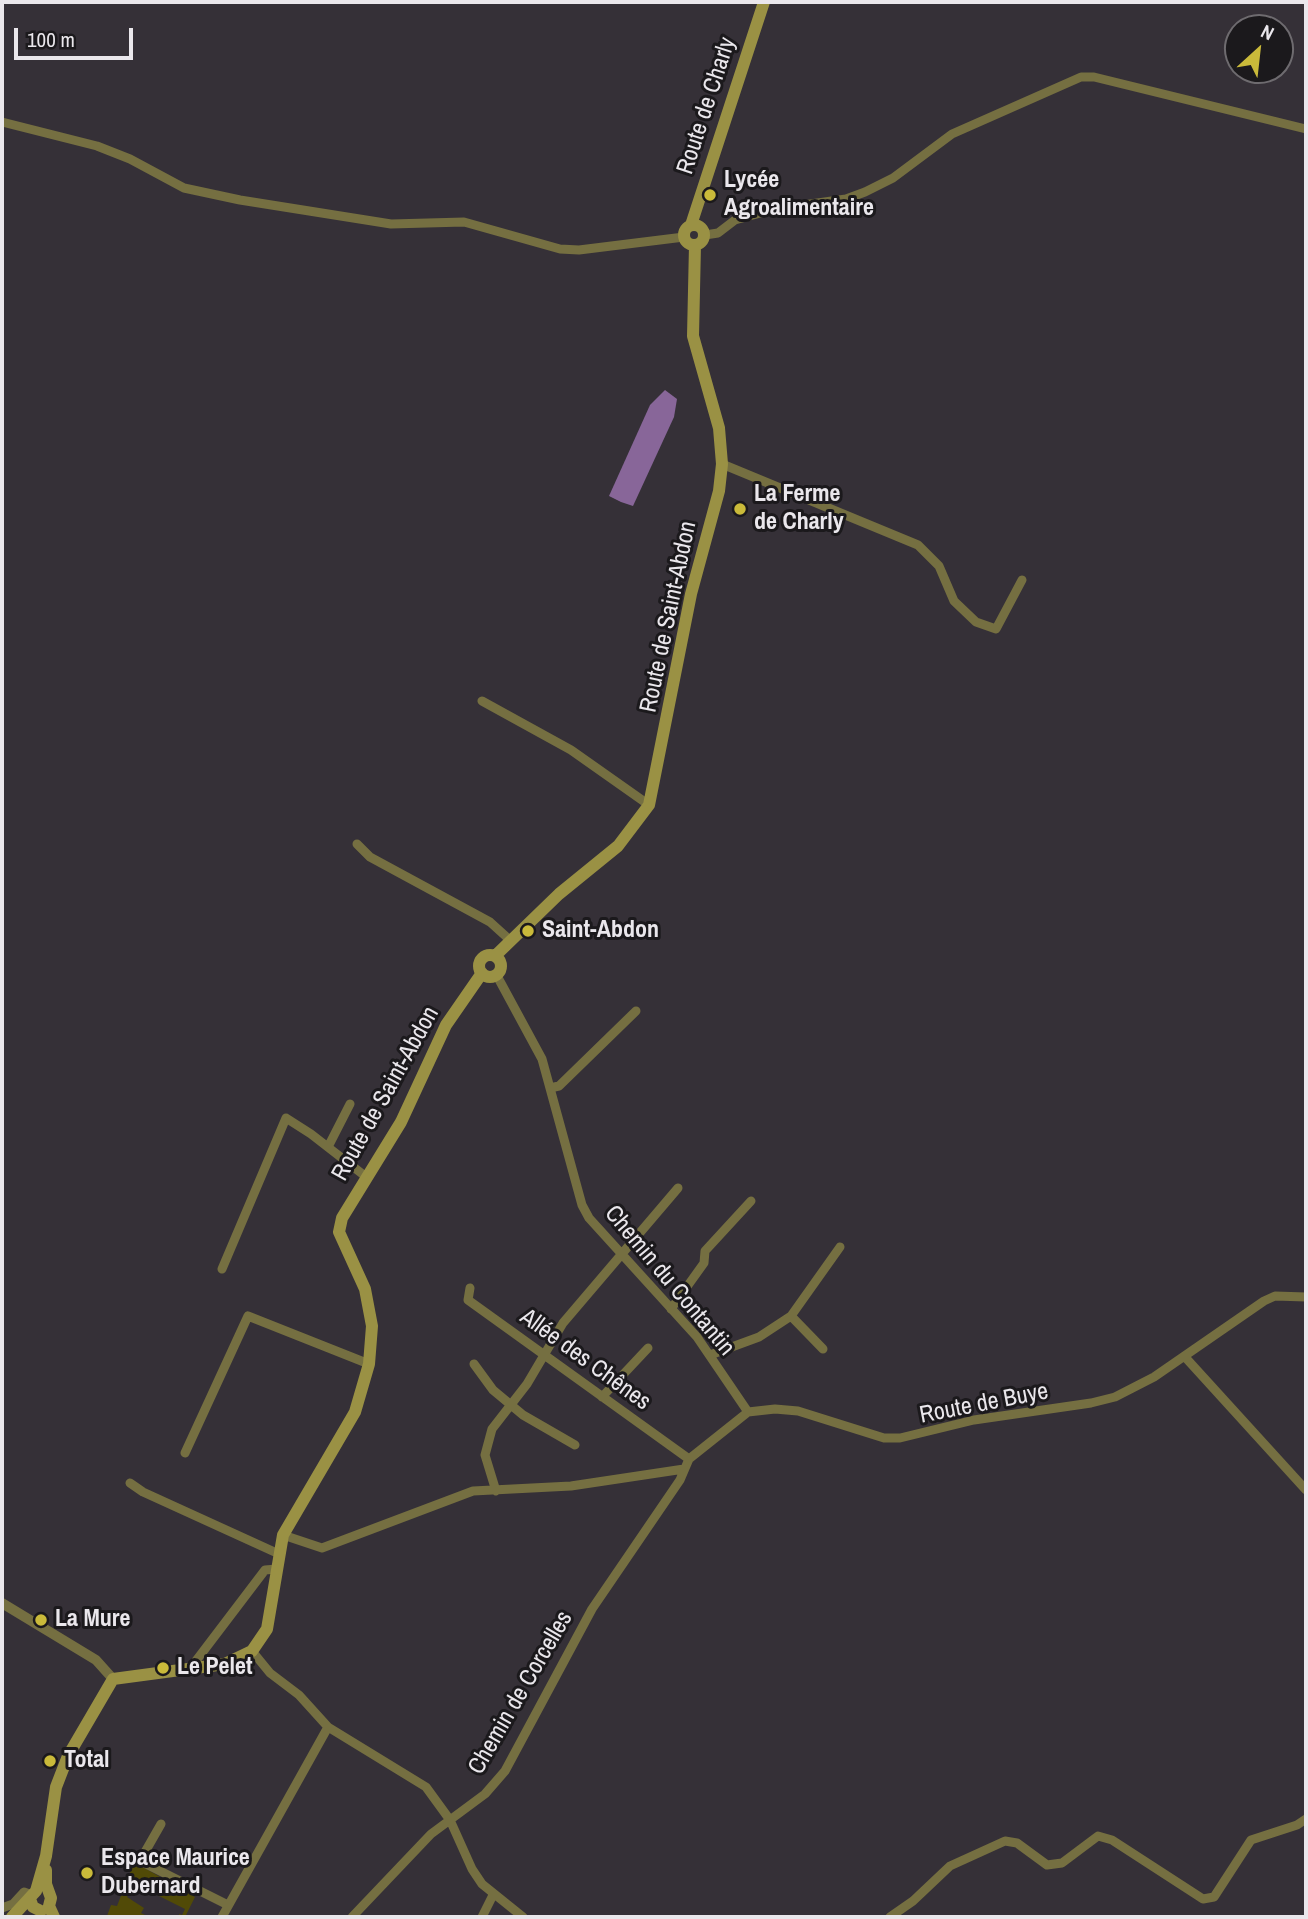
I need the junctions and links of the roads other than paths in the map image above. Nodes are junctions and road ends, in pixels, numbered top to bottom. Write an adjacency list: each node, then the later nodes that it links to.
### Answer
1 (764, 2): 4 (main road, Route de Charly)
2 (2, 122): 6 (street)
3 (1306, 129): 5 (street)
4 (691, 225): 5 (main road); 6 (main road)
5 (705, 235): 7 (main road)
6 (684, 237): 7 (main road)
7 (695, 245): 8 (main road, Route de Saint-Abdon)
8 (722, 464): 9 (street); 11 (main road, Route de Saint-Abdon)
9 (1022, 580)
10 (482, 701): 11 (street)
11 (649, 805): 13 (main road, Route de Saint-Abdon)
12 (357, 844): 13 (street)
13 (511, 941): 14 (main road, Route de Saint-Abdon)
14 (495, 957): 15 (main road); 16 (main road)
15 (482, 974): 16 (main road); 21 (main road, Route de Saint-Abdon)
16 (496, 974): 18 (street, Chemin du Contantin)
17 (636, 1011): 18 (street)
18 (550, 1088): 25 (street, Chemin du Contantin)
19 (350, 1104): 20 (street)
20 (328, 1147): 21 (street); 26 (street)
21 (365, 1176): 36 (main road, Route de Saint-Abdon)
22 (678, 1188): 25 (street)
23 (751, 1201): 29 (street)
24 (840, 1247): 30 (street)
25 (623, 1255): 29 (street, Chemin du Contantin); 33 (street)
26 (222, 1269)
27 (470, 1288): 33 (street, Allée des Chênes)
28 (1306, 1297): 35 (street, Route de Buye)
29 (671, 1308): 34 (street, Chemin du Contantin)
30 (791, 1316): 32 (street); 34 (street)
31 (648, 1348): 38 (street)
32 (823, 1349)
33 (544, 1355): 38 (street, Allée des Chênes); 39 (street)
34 (710, 1355): 40 (street, Chemin du Contantin)
35 (1185, 1357): 40 (street, Route de Buye); 46 (street)
36 (369, 1364): 42 (street); 48 (main road, Route de Saint-Abdon)
37 (474, 1364): 39 (street)
38 (602, 1397): 43 (street, Allée des Chênes)
39 (512, 1406): 41 (street); 47 (street)
40 (748, 1412): 43 (street)
41 (575, 1445)
42 (185, 1453)
43 (690, 1459): 44 (street, Chemin de Corcelles)
44 (684, 1469): 47 (street); 57 (street, Chemin de Corcelles)
45 (130, 1483): 49 (street)
46 (1306, 1490)
47 (495, 1491): 48 (street)
48 (283, 1535): 49 (main road, Route de Saint-Abdon)
49 (279, 1554): 50 (main road, Route de Saint-Abdon)
50 (277, 1569): 52 (main road, Route de Saint-Abdon); 53 (street)
51 (2, 1603): 54 (street)
52 (252, 1650): 53 (main road); 55 (street)
53 (189, 1671): 54 (main road)
54 (113, 1679): 60 (main road)
55 (328, 1727): 57 (street); 61 (street)
56 (1306, 1819): 68 (street)
57 (450, 1820): 59 (street); 65 (street, Chemin de Corcelles)
58 (162, 1824): 61 (street)
59 (493, 1895): 66 (street); 67 (street)
60 (41, 1904): 62 (street); 63 (main road)
61 (228, 1905): 64 (street)
62 (2, 1908)
63 (13, 1917)
64 (222, 1917)
65 (352, 1917)
66 (482, 1917)
67 (523, 1917)
68 (890, 1917)

